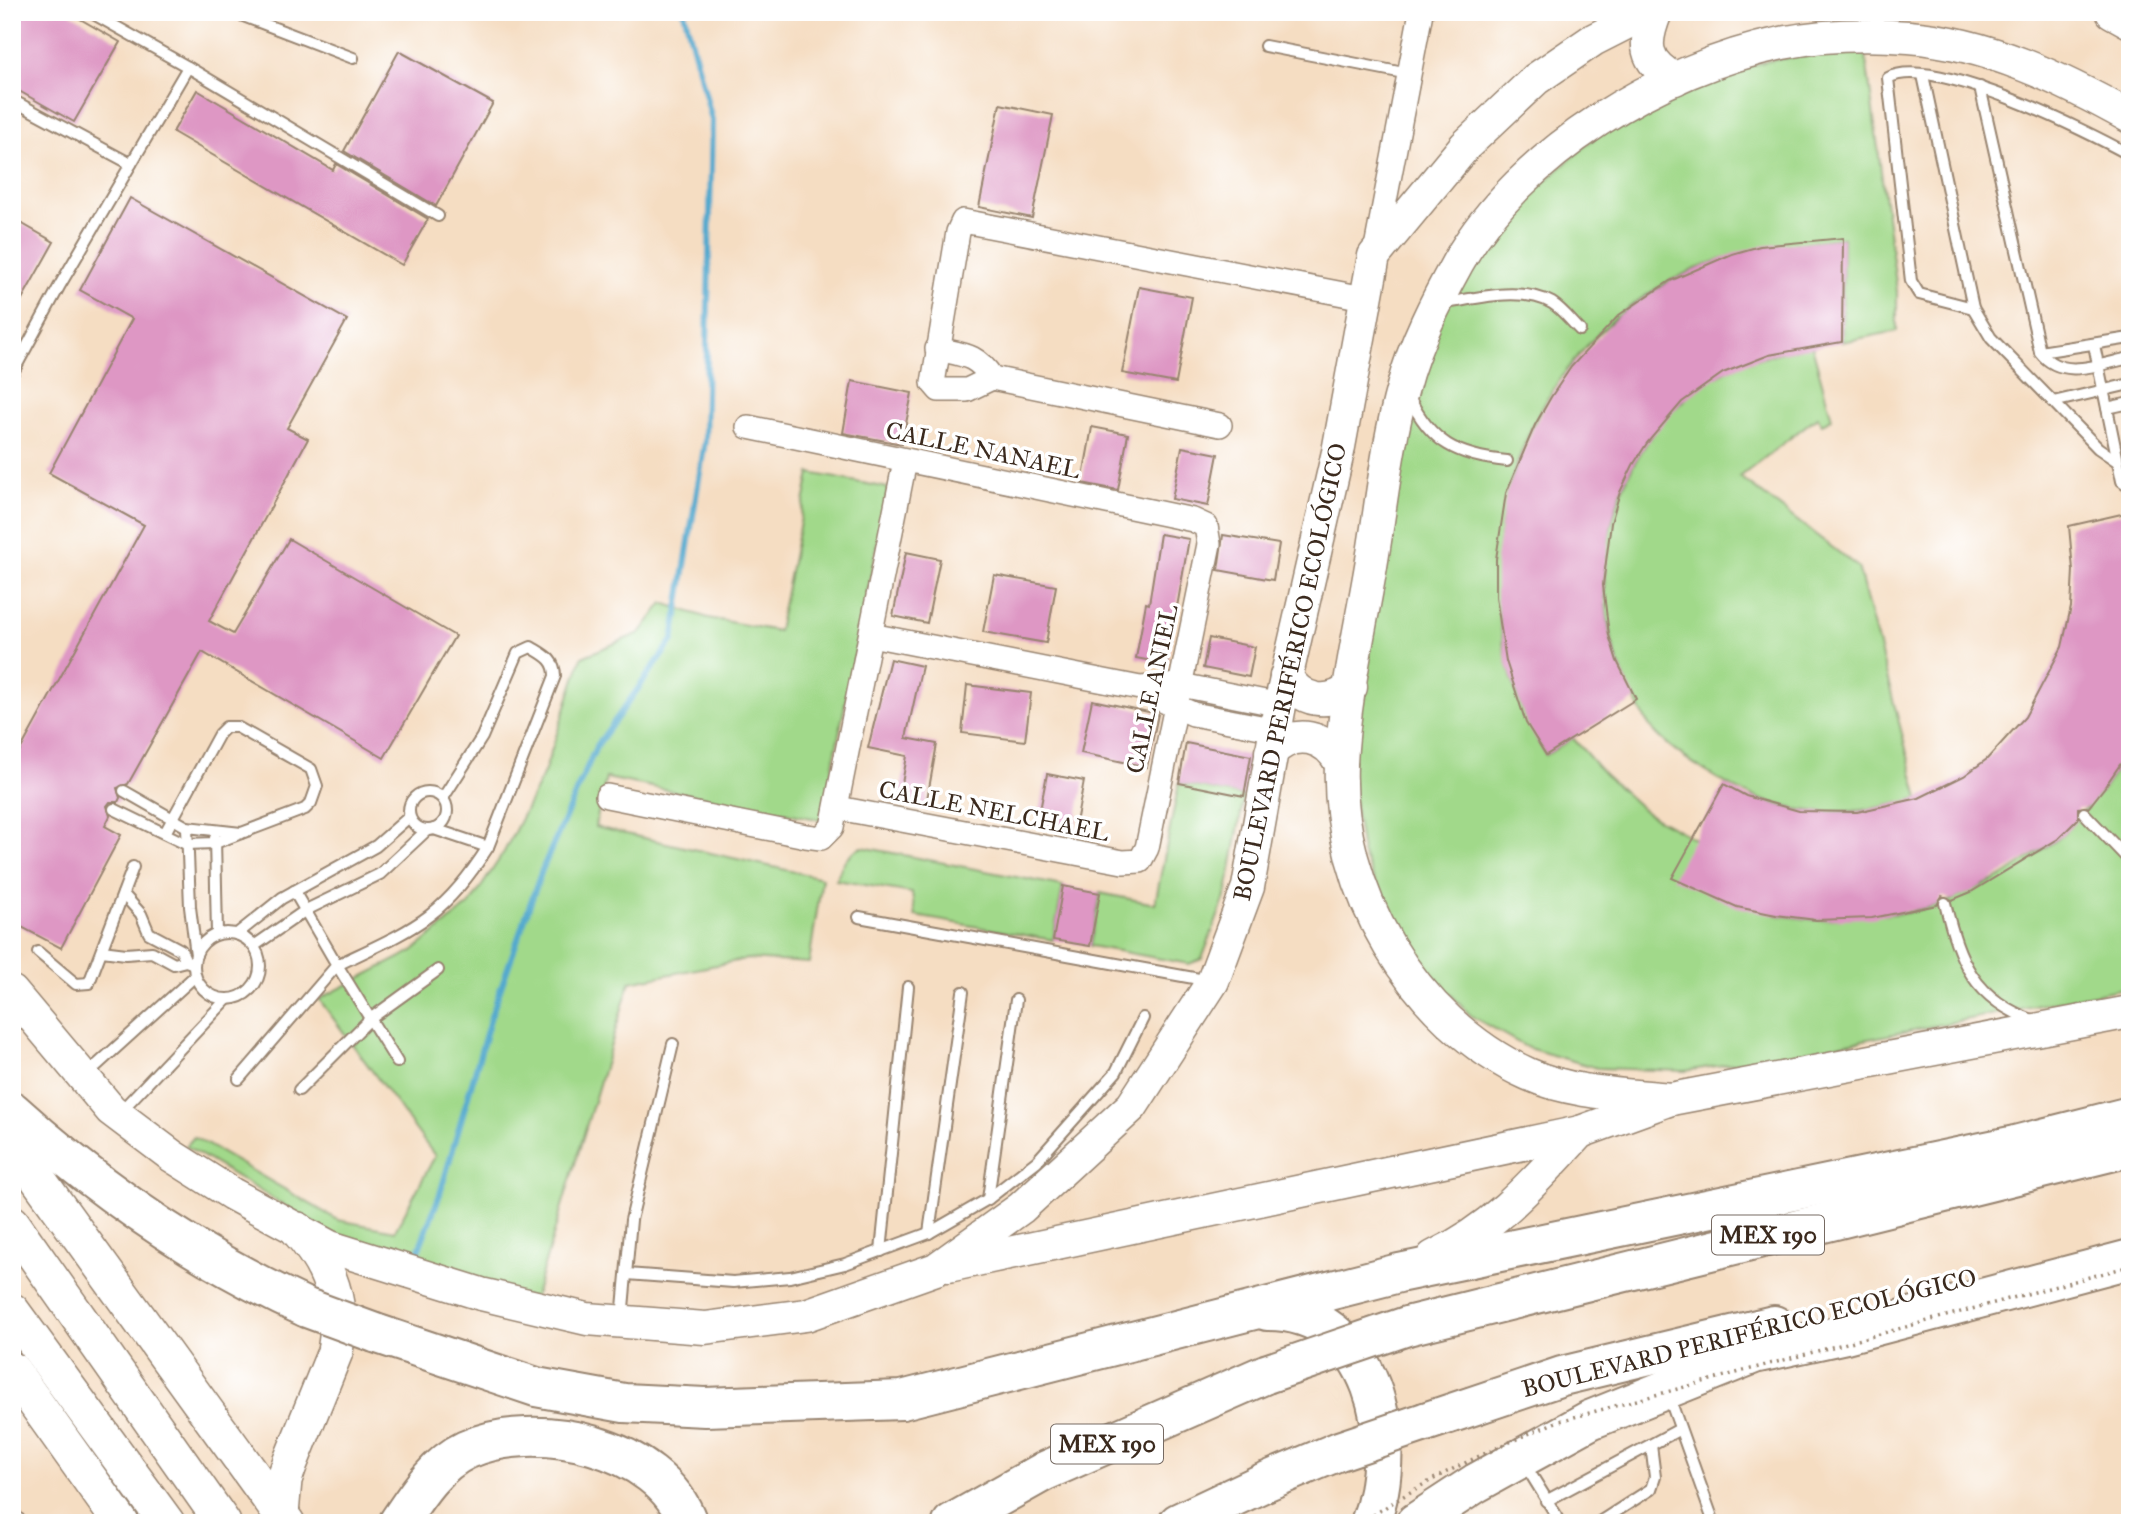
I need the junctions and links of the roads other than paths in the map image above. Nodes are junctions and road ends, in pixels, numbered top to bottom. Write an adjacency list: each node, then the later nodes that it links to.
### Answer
1 (90, 12): 10 (lane)
2 (233, 12): 9 (lane)
3 (1421, 12): 11 (street)
4 (1648, 12): 20 (street, BOULEVARD PERIFÉRICO ECOLÓGICO)
5 (1656, 12): 13 (street)
6 (2112, 12): 7 (street)
7 (2130, 22)
8 (1265, 46): 11 (lane)
9 (353, 58)
10 (188, 67): 18 (lane); 19 (lane)
11 (1409, 75): 20 (street)
12 (1923, 75): 14 (lane); 23 (lane); 23 (lane)
13 (1675, 79): 16 (street); 22 (street)
14 (1980, 87): 17 (lane); 28 (lane)
15 (12, 100): 18 (lane)
16 (2130, 117)
17 (2130, 155)
18 (131, 164): 31 (lane)
19 (438, 216)
20 (1374, 256): 21 (street, BOULEVARD PERIFÉRICO ECOLÓGICO)
21 (1364, 298): 27 (street); 49 (street, BOULEVARD PERIFÉRICO ECOLÓGICO)
22 (1436, 305): 24 (lane); 34 (street)
23 (1973, 308): 36 (lane)
24 (1580, 330)
25 (2130, 338): 26 (lane)
26 (2094, 345): 28 (lane); 30 (lane)
27 (937, 349): 32 (street); 32 (street)
28 (2040, 352): 30 (lane)
29 (2130, 358): 30 (lane)
30 (2099, 364): 35 (lane)
31 (12, 374)
32 (992, 378): 39 (street)
33 (2130, 384): 35 (lane)
34 (1403, 385): 42 (lane); 47 (street)
35 (2102, 388): 36 (lane); 38 (lane)
36 (2053, 402): 43 (lane)
37 (2130, 403): 38 (lane)
38 (2106, 408): 43 (lane)
39 (1220, 425)
40 (748, 427): 41 (street, CALLE NANAEL)
41 (905, 461): 45 (street, CALLE NANAEL); 46 (street)
42 (1507, 461)
43 (2118, 461): 44 (lane)
44 (2130, 487)
45 (1206, 526): 48 (street, CALLE ANIEL)
46 (871, 635): 48 (street); 54 (street)
47 (1351, 687): 49 (street); 50 (street)
48 (1178, 696): 49 (street); 67 (street, CALLE ANIEL)
49 (1278, 716): 50 (street); 85 (street, BOULEVARD PERIFÉRICO ECOLÓGICO)
50 (1341, 764): 100 (street)
51 (124, 791): 58 (lane)
52 (607, 796): 54 (street)
53 (443, 798): 57 (lane); 61 (lane); 66 (lane)
54 (838, 808): 67 (street, CALLE NELCHAEL)
55 (114, 809): 62 (lane)
56 (2084, 813): 68 (lane)
57 (410, 817): 61 (lane); 70 (lane)
58 (171, 820): 59 (lane); 62 (lane); 63 (lane)
59 (187, 827): 60 (lane); 65 (lane)
60 (214, 828): 63 (lane); 64 (lane)
61 (430, 830): 66 (lane); 73 (lane)
62 (165, 833): 65 (lane)
63 (241, 833): 64 (lane)
64 (215, 843): 65 (lane); 76 (lane)
65 (186, 844): 82 (lane)
66 (488, 846): 83 (lane)
67 (1140, 861)
68 (2130, 861)
69 (133, 867): 71 (lane)
70 (294, 891): 73 (lane); 77 (lane)
71 (123, 894): 75 (lane); 79 (lane)
72 (1945, 903): 94 (lane)
73 (306, 910): 78 (lane); 83 (lane)
74 (859, 917): 85 (lane)
75 (149, 933): 80 (lane); 82 (lane)
76 (217, 934): 77 (lane); 82 (lane)
77 (237, 934): 78 (lane)
78 (254, 946): 89 (lane)
79 (102, 951): 80 (lane); 81 (lane)
80 (140, 951): 82 (lane)
81 (38, 952)
82 (193, 964): 89 (lane); 98 (lane)
83 (337, 965): 93 (lane); 97 (lane)
84 (438, 970): 93 (lane)
85 (1213, 981): 114 (street, BOULEVARD PERIFÉRICO ECOLÓGICO)
86 (908, 987): 112 (lane)
87 (12, 992): 98 (street, BOULEVARD PERIFÉRICO ECOLÓGICO)
88 (963, 992): 110 (lane)
89 (227, 999): 102 (lane)
90 (1016, 1000): 107 (lane)
91 (2120, 1010): 94 (street)
92 (1143, 1018): 107 (lane)
93 (370, 1019): 96 (lane); 99 (lane)
94 (2053, 1027): 100 (street)
95 (673, 1044): 116 (lane)
96 (397, 1062)
97 (239, 1079)
98 (82, 1080): 102 (street, BOULEVARD PERIFÉRICO ECOLÓGICO)
99 (299, 1090)
100 (1671, 1099): 104 (street)
101 (12, 1111): 118 (highway, bridge)
102 (117, 1115): 109 (street, BOULEVARD PERIFÉRICO ECOLÓGICO)
103 (2130, 1116): 115 (highway)
104 (1580, 1132): 114 (street); 115 (street)
105 (12, 1143): 127 (main road)
106 (2130, 1147): 134 (highway, MEX 190, bridge)
107 (988, 1199): 110 (lane)
108 (12, 1223): 131 (main road)
109 (299, 1230): 119 (street, BOULEVARD PERIFÉRICO ECOLÓGICO); 127 (main road)
110 (929, 1233): 112 (lane)
111 (2130, 1239): 135 (highway, BOULEVARD PERIFÉRICO ECOLÓGICO, bridge)
112 (881, 1251): 116 (lane)
113 (2130, 1259): 121 (highway)
114 (936, 1269): 119 (street, BOULEVARD PERIFÉRICO ECOLÓGICO)
115 (1399, 1273): 118 (highway)
116 (627, 1274): 119 (lane)
117 (12, 1311): 130 (main road)
118 (1255, 1311): 136 (highway)
119 (622, 1322)
120 (12, 1370): 129 (main road)
121 (1666, 1388): 122 (lane); 124 (highway)
122 (1680, 1429): 123 (lane); 140 (lane)
123 (1651, 1445): 125 (lane); 139 (lane)
124 (1521, 1458): 125 (lane); 137 (highway)
125 (1546, 1501): 138 (lane)
126 (12, 1511): 128 (lane)
127 (284, 1519)
128 (22, 1523)
129 (121, 1523)
130 (167, 1523)
131 (223, 1523)
132 (398, 1523): 133 (highway)
133 (688, 1523)
134 (952, 1523)
135 (1178, 1523)
136 (1370, 1523)
137 (1415, 1523)
138 (1561, 1523)
139 (1598, 1523)
140 (1714, 1523)

